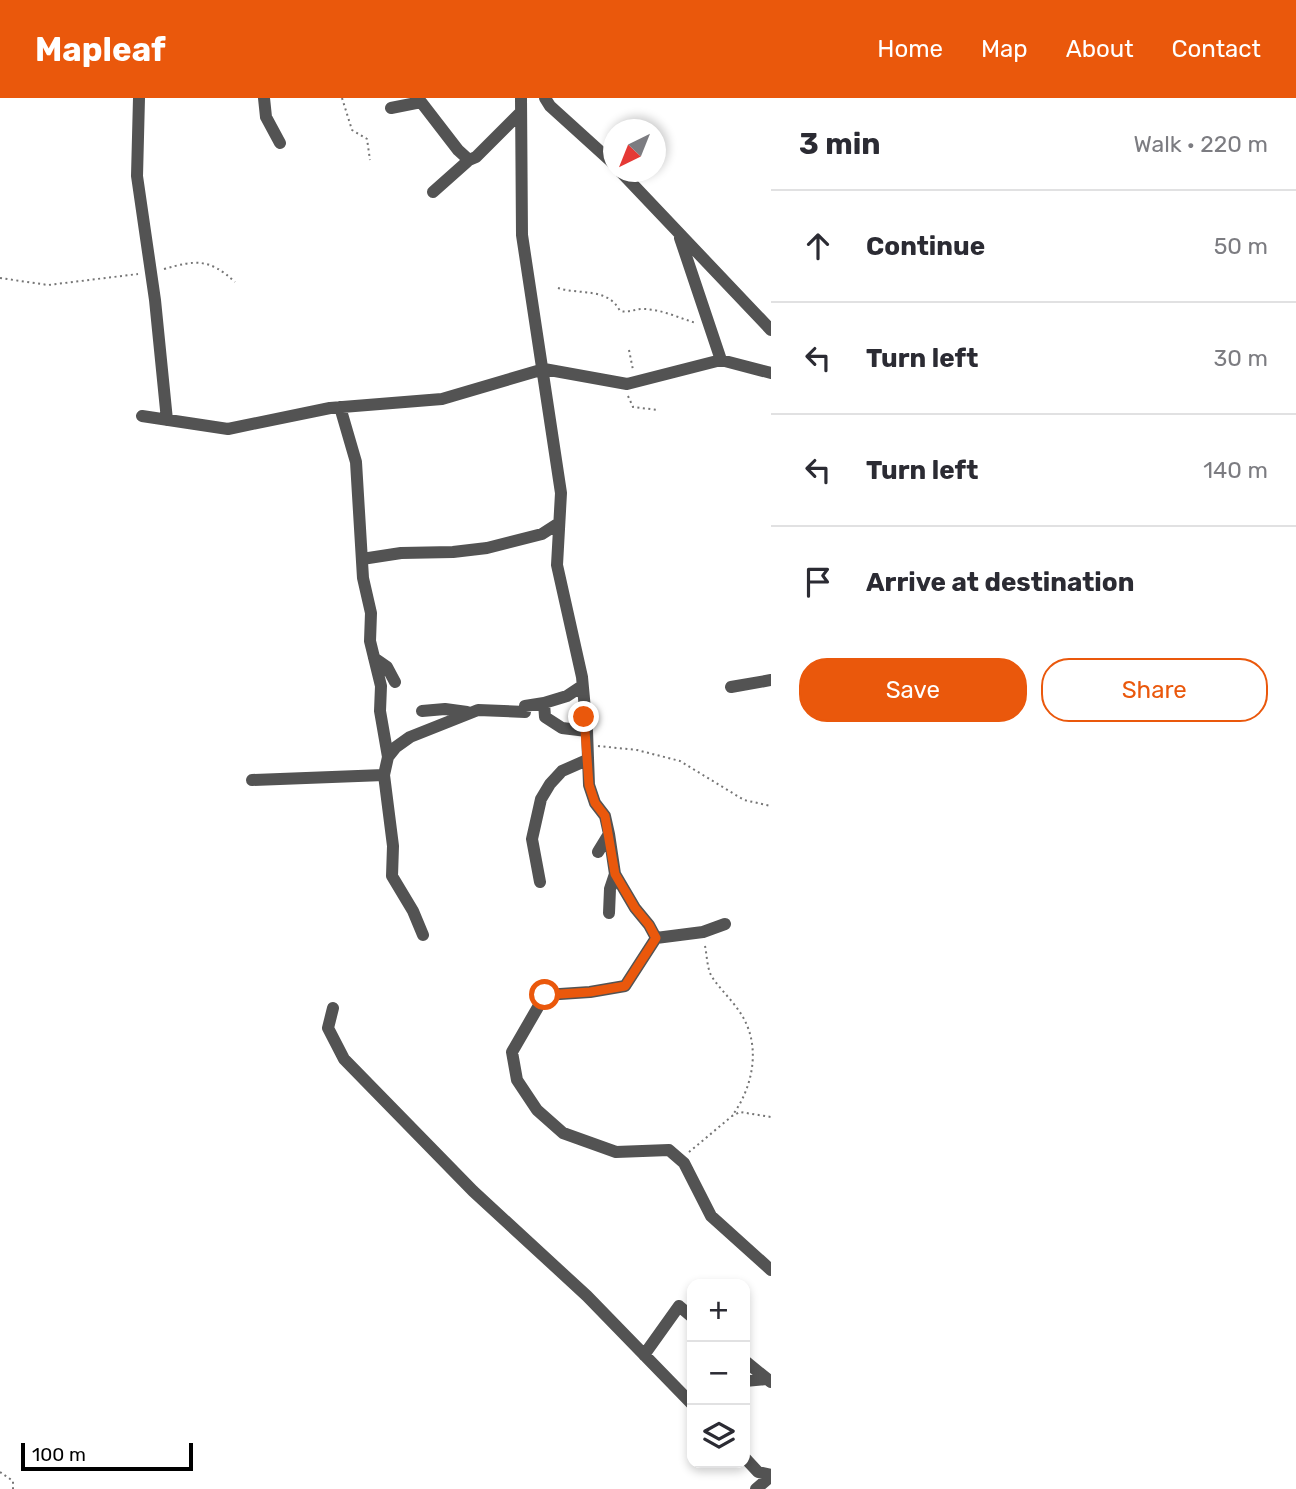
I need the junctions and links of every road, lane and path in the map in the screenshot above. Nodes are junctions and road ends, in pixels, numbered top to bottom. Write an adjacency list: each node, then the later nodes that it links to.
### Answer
1 (139, 98): 15 (street)
2 (264, 98): 8 (street)
3 (342, 98): 10 (path)
4 (521, 98): 7 (street)
5 (545, 98): 9 (street)
6 (391, 108): 11 (street)
7 (522, 112): 11 (street); 22 (street)
8 (280, 143)
9 (603, 153)
10 (370, 160)
11 (469, 160): 13 (street)
12 (631, 182): 14 (street)
13 (433, 192)
14 (679, 232): 19 (street); 20 (street)
15 (151, 273): 16 (path); 17 (path); 26 (street)
16 (0, 278)
17 (234, 282)
18 (558, 288): 19 (path)
19 (710, 327): 21 (street)
20 (771, 330)
21 (721, 360): 22 (street); 23 (street)
22 (544, 369): 24 (street); 27 (street)
23 (771, 373)
24 (340, 407): 26 (street); 28 (street)
25 (142, 416): 26 (street)
26 (167, 420)
27 (559, 523): 28 (street); 32 (street)
28 (362, 559): 29 (street)
29 (374, 658): 31 (street); 39 (street)
30 (771, 680): 33 (street)
31 (396, 682)
32 (582, 686): 34 (street); 37 (street)
33 (732, 687)
34 (544, 703): 36 (street); 37 (street)
35 (422, 711): 36 (street)
36 (471, 712): 39 (street)
37 (587, 730): 38 (street)
38 (587, 745): 40 (street); 43 (path)
39 (388, 757): 41 (street)
40 (587, 761): 44 (street); 47 (street)
41 (384, 775): 42 (street); 51 (street)
42 (252, 780)
43 (771, 806)
44 (609, 834): 45 (street); 46 (street)
45 (598, 852)
46 (615, 874): 48 (street); 52 (street)
47 (540, 881)
48 (610, 913)
49 (725, 925): 50 (street)
50 (703, 932): 52 (street); 54 (path)
51 (423, 936)
52 (656, 938): 56 (street)
53 (332, 1008): 59 (street)
54 (732, 1116): 55 (path); 56 (path)
55 (771, 1117)
56 (680, 1159): 57 (street)
57 (771, 1270)
58 (687, 1313): 59 (street)
59 (644, 1355): 63 (street)
60 (750, 1365): 62 (street)
61 (750, 1381): 62 (street)
62 (769, 1381)
63 (687, 1399)
64 (750, 1463): 66 (street)
65 (0, 1472): 67 (path)
66 (771, 1476): 68 (street)
67 (13, 1489)
68 (756, 1489)

